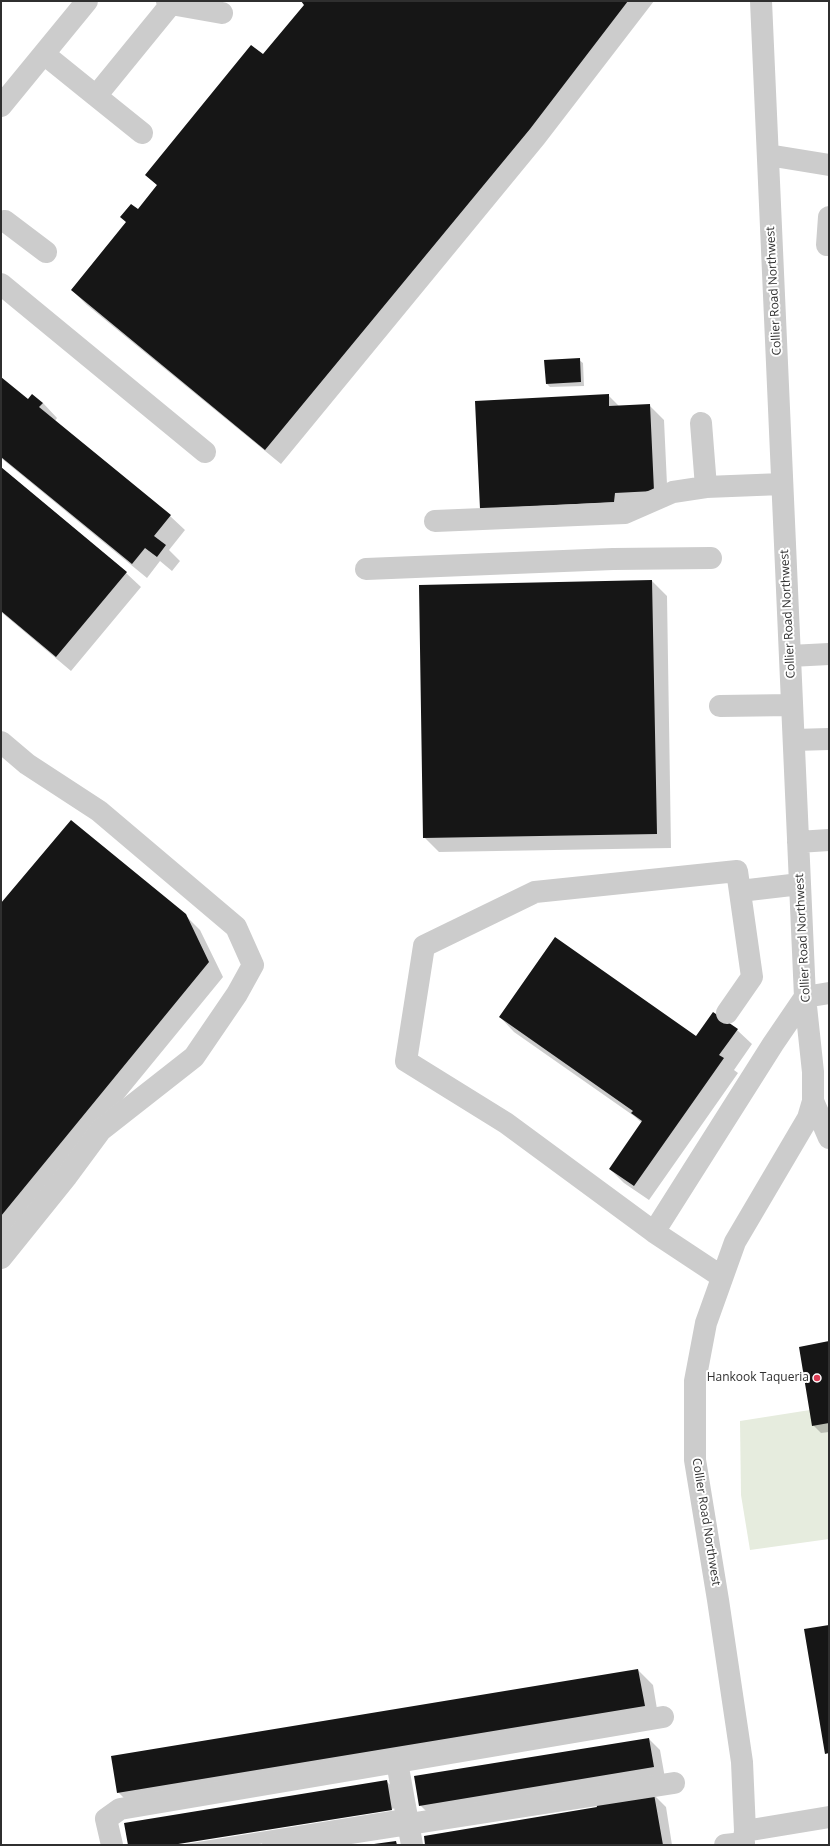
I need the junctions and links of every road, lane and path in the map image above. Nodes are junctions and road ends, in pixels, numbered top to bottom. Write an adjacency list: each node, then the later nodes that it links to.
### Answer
1 (87, 1): 5 (street)
2 (761, 1): 9 (street, Collier Road Northwest)
3 (169, 2): 4 (street); 6 (street)
4 (222, 13)
5 (44, 54): 6 (street); 7 (street)
6 (96, 96): 8 (street)
7 (1, 106)
8 (142, 133)
9 (768, 156): 10 (street); 18 (street, Collier Road Northwest)
10 (829, 165)
11 (829, 217): 13 (street)
12 (5, 221): 14 (street)
13 (829, 245)
14 (46, 252)
15 (1, 284): 17 (street)
16 (701, 423): 19 (street)
17 (205, 452)
18 (782, 484): 19 (street); 24 (street, Collier Road Northwest)
19 (706, 487): 20 (street)
20 (435, 521)
21 (711, 558): 22 (street)
22 (366, 569)
23 (829, 654): 24 (street)
24 (790, 656): 25 (street, Collier Road Northwest)
25 (792, 705): 26 (street); 28 (street, Collier Road Northwest)
26 (720, 706)
27 (829, 739): 28 (street)
28 (794, 740): 31 (street, Collier Road Northwest)
29 (1, 742): 41 (street)
30 (829, 840): 31 (street)
31 (798, 842): 32 (street, Collier Road Northwest)
32 (800, 884): 33 (street); 35 (street, Collier Road Northwest)
33 (740, 891): 36 (street); 40 (street)
34 (829, 993): 35 (street)
35 (805, 997): 37 (street, Collier Road Northwest); 40 (street)
36 (727, 1013)
37 (821, 1072): 38 (street, Collier Road Northwest)
38 (813, 1101): 39 (street); 42 (street, Collier Road Northwest)
39 (829, 1138)
40 (654, 1232): 42 (street)
41 (1, 1258)
42 (722, 1277): 48 (street, Collier Road Northwest)
43 (663, 1717): 44 (street)
44 (397, 1762): 47 (street); 49 (street)
45 (674, 1783): 47 (street)
46 (829, 1817): 48 (street)
47 (410, 1835): 50 (street)
48 (739, 1841)
49 (112, 1845)
50 (273, 1845)

